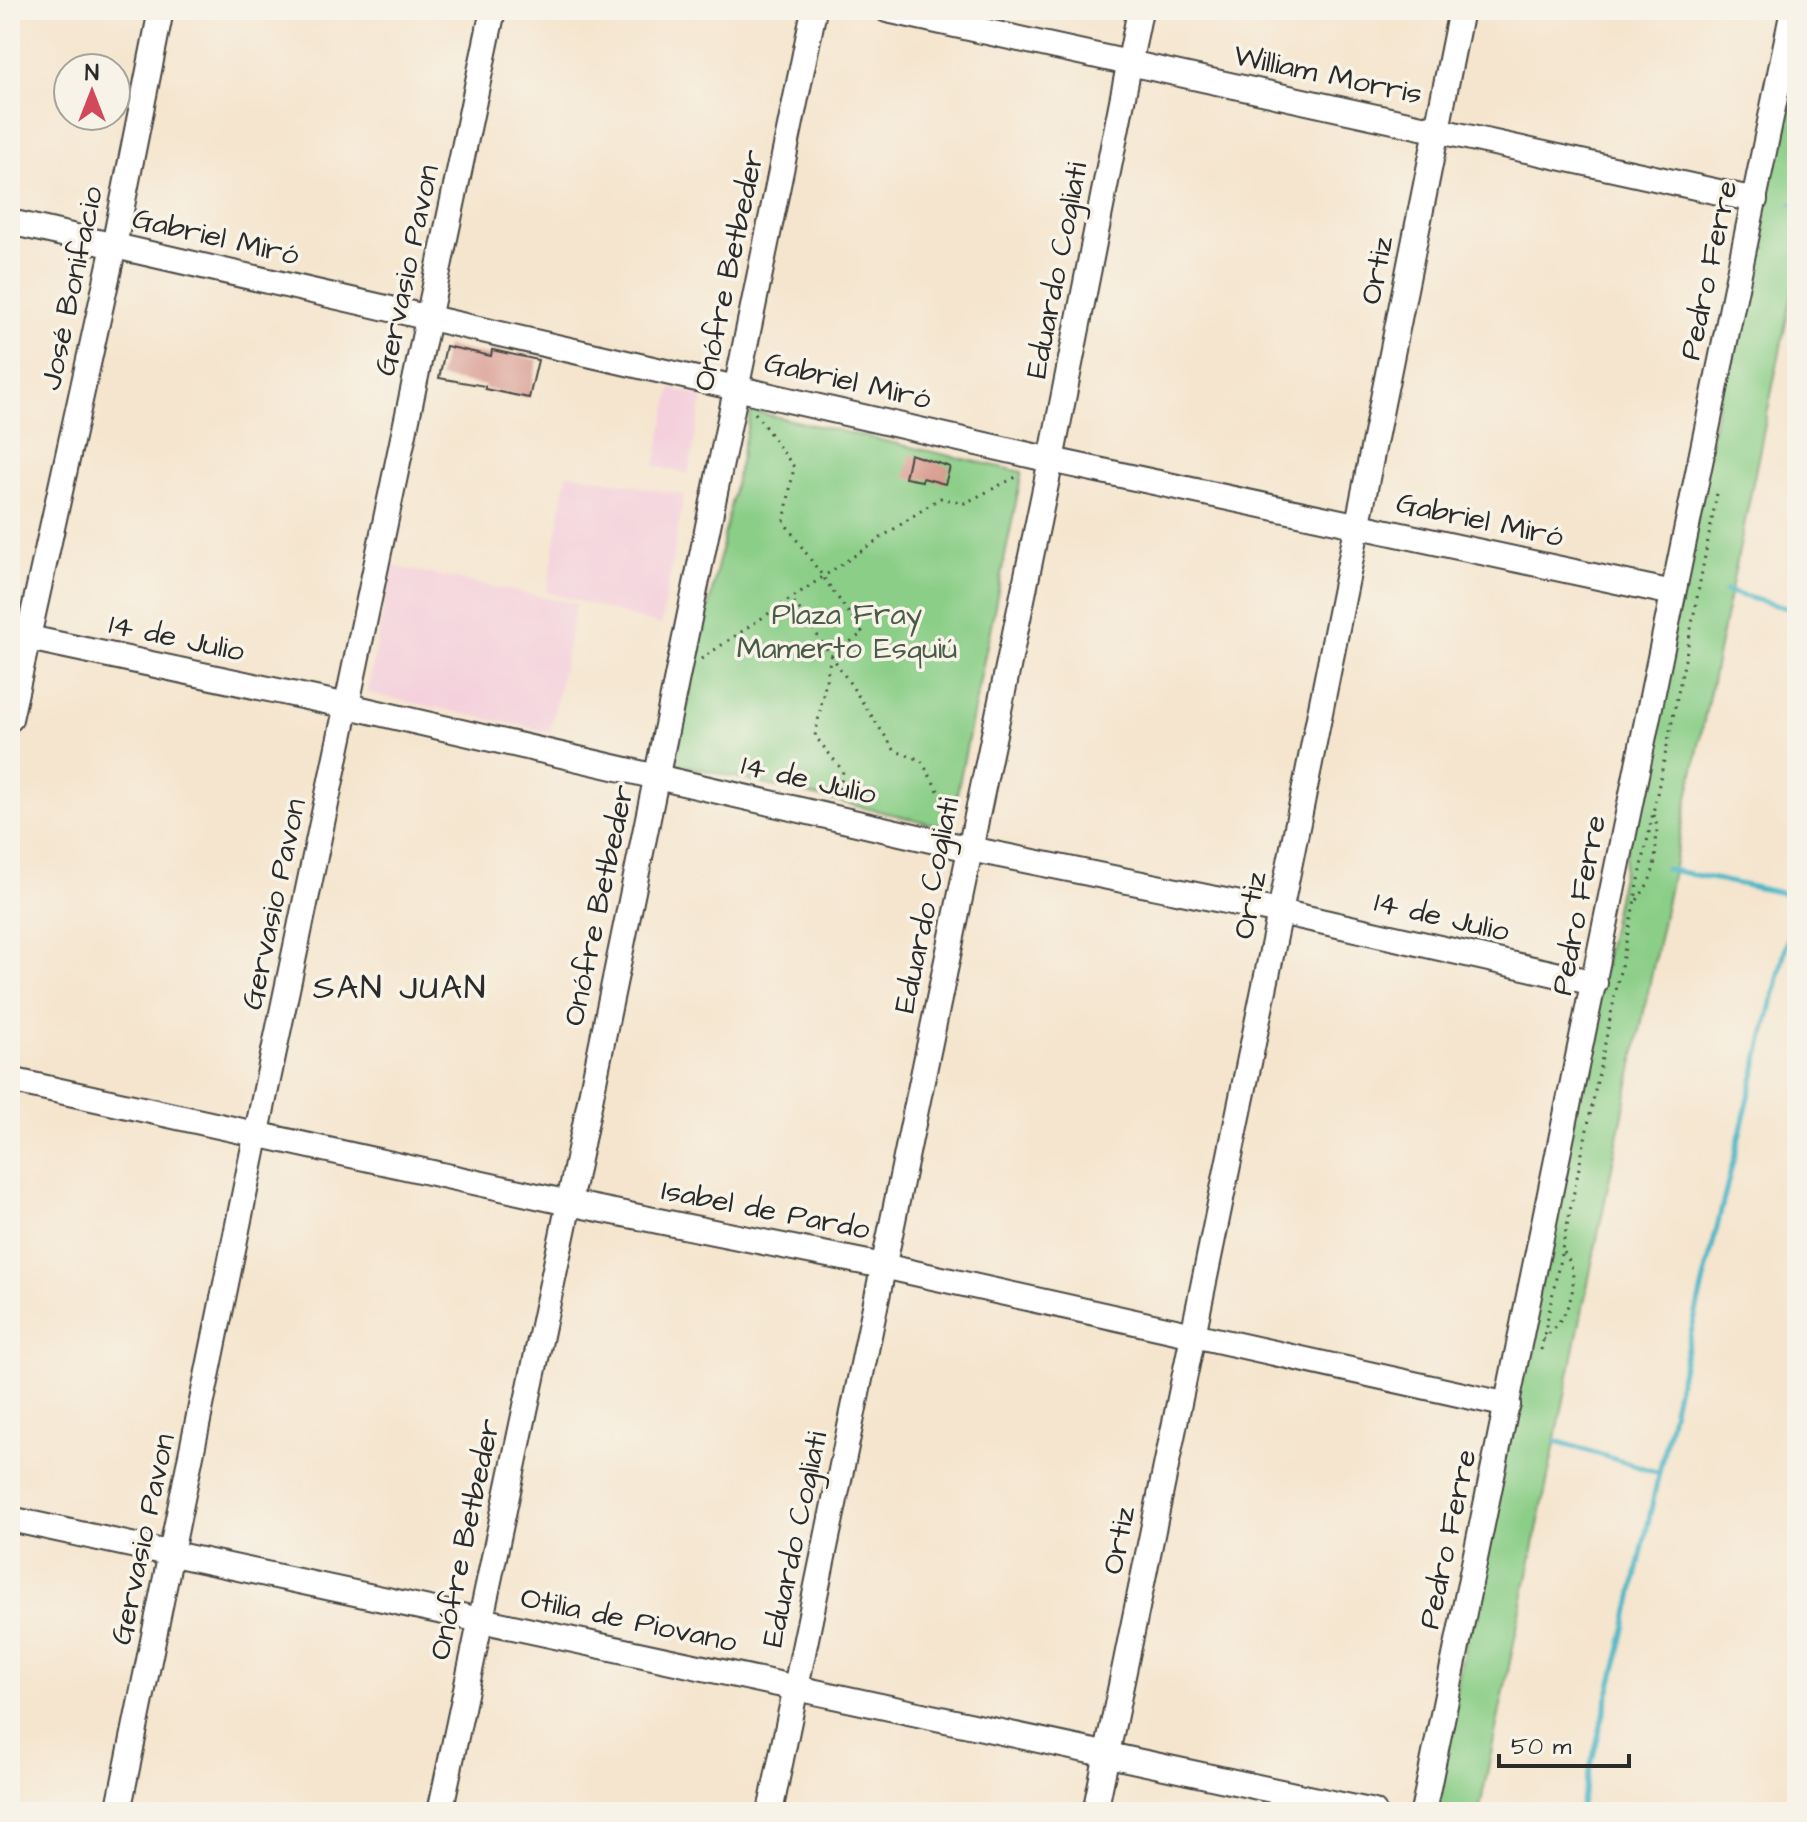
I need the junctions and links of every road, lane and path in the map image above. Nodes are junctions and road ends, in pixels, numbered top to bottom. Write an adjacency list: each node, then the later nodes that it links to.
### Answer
1 (161, 10): 12 (street, José Bonifacio)
2 (493, 10): 13 (street, Gervasio Pavon)
3 (814, 10): 14 (street, Onófre Betbeder)
4 (887, 10): 8 (street, William Morris)
5 (1140, 10): 8 (street, Eduardo Cogliati)
6 (1461, 10): 9 (street, Ortiz)
7 (1793, 10): 10 (street, Pedro Ferre)
8 (1129, 62): 9 (street, William Morris); 15 (street, Eduardo Cogliati)
9 (1436, 130): 10 (street, William Morris); 17 (street, Ortiz)
10 (1755, 200): 19 (street, Pedro Ferre)
11 (10, 222): 12 (street, Gabriel Miró)
12 (114, 246): 13 (street, Gabriel Miró); 21 (street, José Bonifacio)
13 (429, 318): 14 (street, Gabriel Miró); 24 (street, Gervasio Pavon)
14 (736, 388): 15 (street, Gabriel Miró); 18 (path); 23 (street, Onófre Betbeder)
15 (1051, 460): 17 (street, Gabriel Miró); 18 (path); 29 (street, Eduardo Cogliati)
16 (1720, 477): 27 (path)
17 (1358, 526): 19 (street, Gabriel Miró); 33 (street, Ortiz)
18 (823, 576): 20 (path); 22 (path)
19 (1673, 593): 34 (street, Pedro Ferre)
20 (792, 598): 22 (path); 23 (path)
21 (18, 636): 24 (street, 14 de Julio); 25 (street, José Bonifacio)
22 (831, 655): 28 (path); 29 (path)
23 (678, 675): 26 (street, Onófre Betbeder)
24 (348, 706): 26 (street, 14 de Julio); 36 (street, Gervasio Pavon)
25 (10, 719)
26 (657, 777): 28 (street, 14 de Julio); 37 (street, Onófre Betbeder)
27 (1653, 814): 30 (path); 31 (path)
28 (835, 818): 29 (street, 14 de Julio)
29 (970, 849): 33 (street, 14 de Julio); 39 (street, Eduardo Cogliati)
30 (1643, 867): 31 (path); 32 (path)
31 (1652, 869): 32 (path)
32 (1635, 903): 38 (path)
33 (1280, 912): 34 (street, 14 de Julio); 40 (street, Ortiz)
34 (1595, 983): 41 (street, Pedro Ferre)
35 (10, 1080): 36 (street, Isabel de Pardo)
36 (257, 1132): 37 (street, Isabel de Pardo); 44 (street, Gervasio Pavon)
37 (569, 1203): 39 (street, Isabel de Pardo); 45 (street, Onófre Betbeder)
38 (1563, 1251): 41 (path); 41 (path)
39 (883, 1266): 40 (street, Isabel de Pardo); 46 (street, Eduardo Cogliati)
40 (1192, 1333): 42 (street, Isabel de Pardo); 47 (street, Ortiz)
41 (1534, 1346): 42 (street, Pedro Ferre)
42 (1508, 1405): 53 (street, Pedro Ferre)
43 (10, 1519): 44 (street, Otilia de Piovano)
44 (172, 1554): 45 (street, Otilia de Piovano); 48 (street, Gervasio Pavon)
45 (479, 1620): 46 (street, Otilia de Piovano); 49 (street, Onófre Betbeder)
46 (796, 1688): 47 (street, Otilia de Piovano); 50 (street, Eduardo Cogliati)
47 (1107, 1755): 51 (street, Ortiz); 52 (street, Otilia de Piovano)
48 (118, 1812)
49 (440, 1812)
50 (770, 1812)
51 (1095, 1812)
52 (1374, 1812)
53 (1423, 1812)

